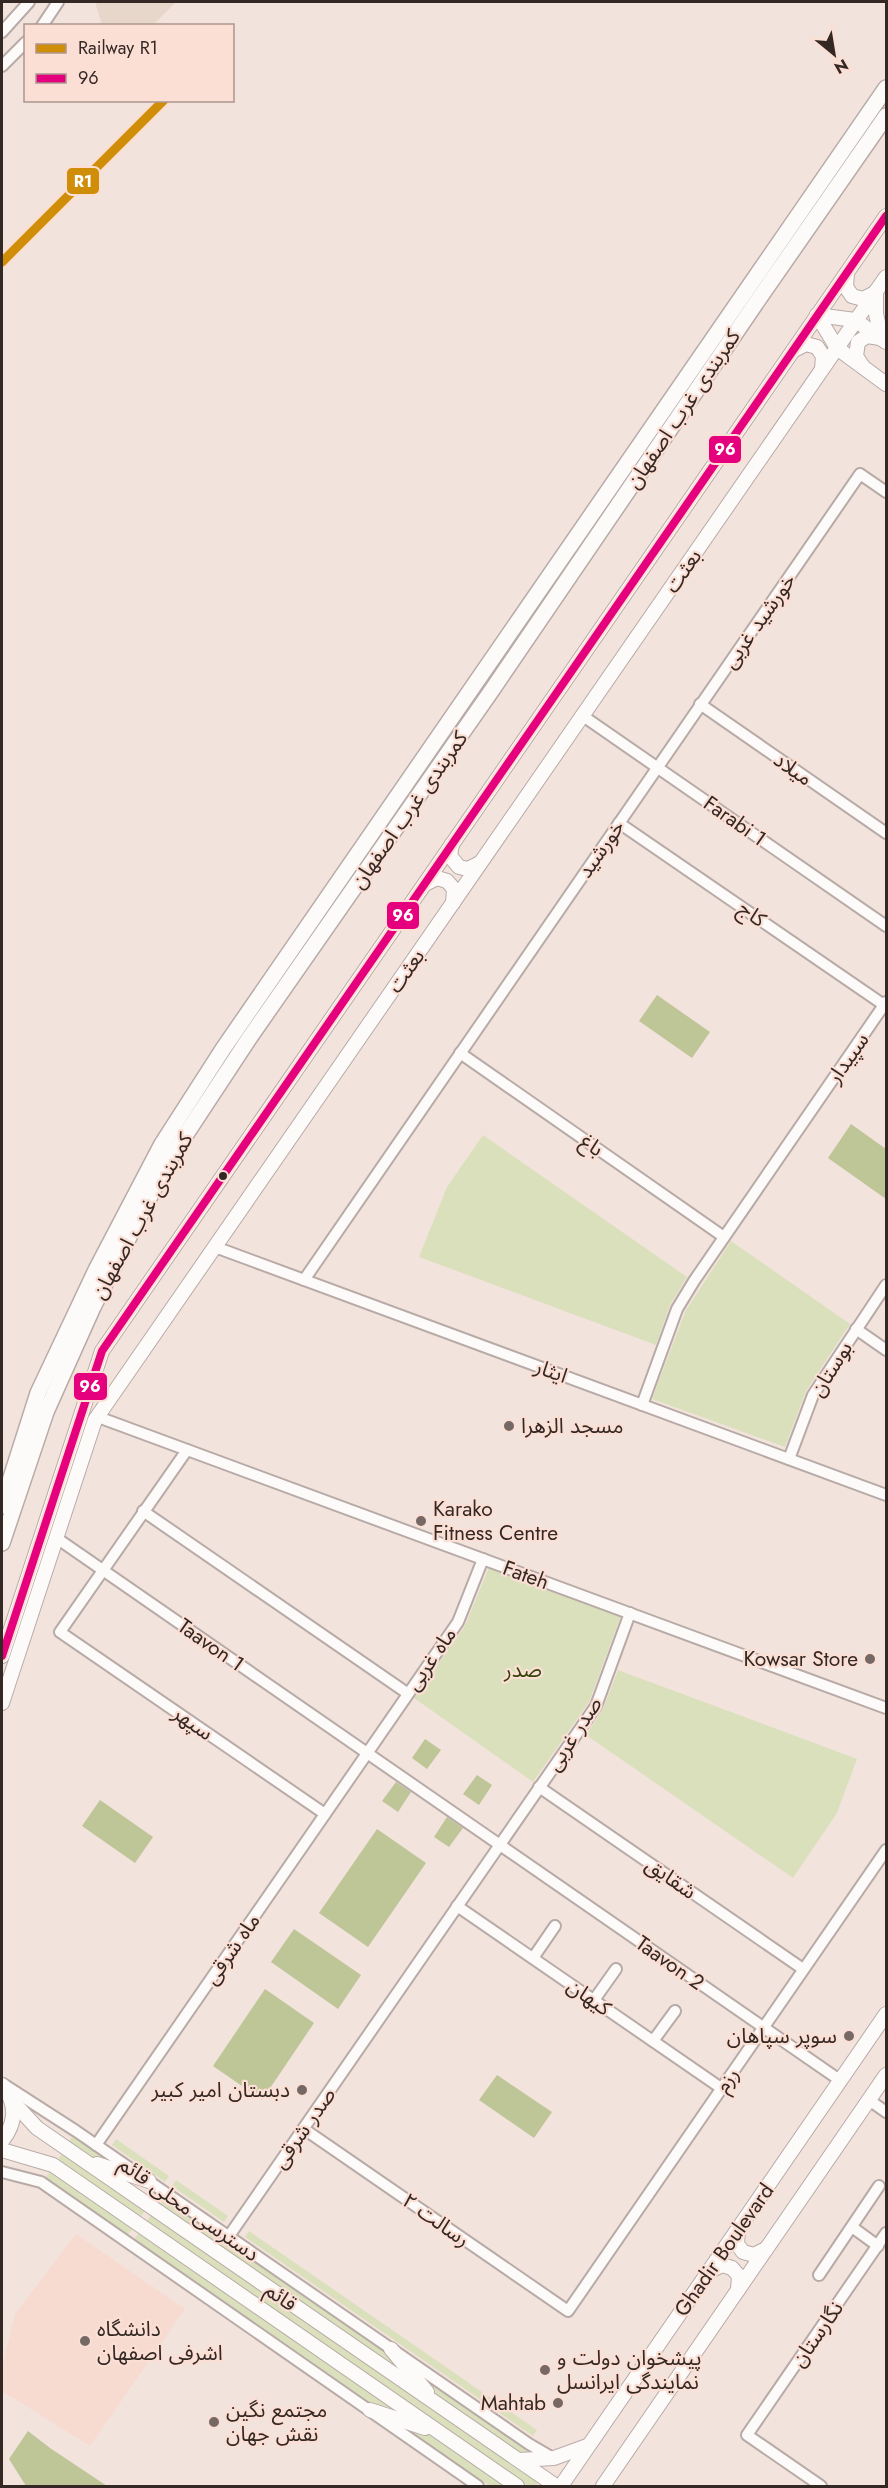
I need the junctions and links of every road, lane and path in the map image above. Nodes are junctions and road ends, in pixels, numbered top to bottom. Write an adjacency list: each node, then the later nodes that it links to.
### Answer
1 (29, 2): 4 (street)
2 (58, 2): 3 (street)
3 (43, 24)
4 (2, 32)
5 (24, 44): 6 (street)
6 (2, 66)
7 (886, 88): 45 (highway, کمربندی غرب اصفهان)
8 (886, 116): 48 (highway, کمربندی غرب اصفهان)
9 (886, 216): 10 (main road, بعثت)
10 (848, 272): 12 (main road); 13 (main road, بعثت)
11 (886, 276): 12 (main road, بعثت)
12 (876, 291): 14 (main road, بعثت); 15 (main road)
13 (817, 315): 14 (main road); 16 (main road); 17 (main road, بعثت)
14 (855, 320): 15 (main road); 16 (main road, بعثت)
15 (884, 340): 18 (main road)
16 (837, 348): 18 (main road); 19 (main road, بعثت)
17 (793, 352): 19 (main road); 27 (main road, بعثت)
18 (864, 368): 19 (main road); 20 (main road)
19 (821, 371): 23 (main road, بعثت)
20 (886, 384)
21 (886, 492): 22 (street, خورشید غربی)
22 (700, 704): 24 (street, خورشید غربی); 26 (street, میلاد)
23 (583, 716): 24 (street, Farabi 1); 28 (main road, بعثت)
24 (657, 768): 25 (street, خورشید); 31 (street, Farabi 1)
25 (619, 823): 32 (street, کاج); 33 (street, خورشید)
26 (886, 833)
27 (453, 842): 28 (main road); 29 (main road, بعثت)
28 (482, 862): 30 (main road, بعثت)
29 (423, 886): 30 (main road); 52 (main road, بعثت)
30 (452, 905): 35 (main road, بعثت)
31 (886, 926)
32 (885, 1004): 34 (street, سپیدار)
33 (460, 1053): 34 (street, باغ); 36 (street, خورشید)
34 (724, 1237): 40 (street, سپیدار)
35 (215, 1247): 36 (street, ایثار); 41 (main road, بعثت)
36 (304, 1280): 40 (street, ایثار)
37 (886, 1285): 38 (street, بوستان)
38 (856, 1329): 39 (street); 43 (street, بوستان)
39 (886, 1350)
40 (642, 1405): 43 (street, ایثار)
41 (98, 1417): 42 (street, Fateh); 47 (main road, بعثت)
42 (187, 1450): 46 (street); 49 (street, Fateh)
43 (789, 1459): 44 (street, ایثار)
44 (886, 1495)
45 (2, 1506)
46 (143, 1511): 50 (street); 53 (street)
47 (55, 1537): 50 (street, Taavon 1); 54 (main road, بعثت)
48 (2, 1543)
49 (483, 1559): 51 (street, Fateh); 53 (street, ماه غربی)
50 (103, 1570): 56 (street, Taavon 1); 58 (street, سپهر)
51 (630, 1613): 55 (street, Fateh); 57 (street, صدر غربی)
52 (2, 1656)
53 (407, 1693): 56 (street, ماه غربی)
54 (2, 1703)
55 (886, 1708)
56 (367, 1753): 58 (street, ماه شرقی); 59 (street, Taavon 1)
57 (539, 1786): 59 (street, صدر غربی); 64 (street, شقایق)
58 (325, 1814): 80 (street, ماه شرقی)
59 (500, 1845): 61 (street, صدر شرقی); 69 (street, Taavon 2)
60 (886, 1850): 64 (street, رزم)
61 (457, 1906): 63 (street, کیهان); 78 (street, صدر شرقی)
62 (555, 1926): 63 (street)
63 (533, 1958): 66 (street, کیهان)
64 (804, 1969): 69 (street, رزم)
65 (616, 1970): 66 (street)
66 (594, 2000): 70 (street, کیهان)
67 (675, 2012): 70 (street)
68 (886, 2014): 72 (main road, Ghadir Boulevard)
69 (764, 2027): 72 (street, Taavon 2); 74 (street, رزم)
70 (653, 2041): 74 (street, کیهان)
71 (886, 2075): 75 (main road, Ghadir Boulevard)
72 (841, 2080): 87 (main road, Ghadir Boulevard)
73 (2, 2084): 76 (main road, قائم); 80 (street, دسترسی محلی قائم)
74 (721, 2088): 95 (street, رزم)
75 (869, 2100): 77 (street); 91 (main road, Ghadir Boulevard)
76 (12, 2101): 79 (main road); 82 (main road, قائم)
77 (886, 2112)
78 (304, 2128): 89 (street, صدر شرقی); 95 (street, رسالت ۲)
79 (2, 2140)
80 (96, 2145): 84 (street, دسترسی محلی قائم)
81 (2, 2150): 99 (main road, قائم)
82 (82, 2158): 84 (main road); 97 (main road, قائم)
83 (2, 2172): 98 (street)
84 (149, 2181): 89 (street, دسترسی محلی قائم)
85 (879, 2186): 86 (street)
86 (852, 2227): 90 (street); 93 (street)
87 (739, 2228): 91 (main road); 92 (main road, Ghadir Boulevard)
88 (886, 2233): 90 (street, نگارستان)
89 (228, 2236): 96 (street, دسترسی محلی قائم)
90 (878, 2246): 106 (street, نگارستان)
91 (767, 2248): 94 (main road, Ghadir Boulevard)
92 (708, 2272): 94 (main road); 100 (main road, Ghadir Boulevard)
93 (819, 2276)
94 (737, 2292): 103 (main road, Ghadir Boulevard)
95 (568, 2311)
96 (391, 2349): 97 (main road); 101 (street, دسترسی محلی قائم)
97 (438, 2405): 102 (main road, قائم)
98 (370, 2410): 99 (main road); 107 (street)
99 (439, 2432): 105 (main road, قائم)
100 (589, 2445): 101 (main road); 110 (main road, Ghadir Boulevard)
101 (554, 2458): 102 (main road)
102 (518, 2460): 104 (main road, قائم)
103 (617, 2465): 111 (main road, Ghadir Boulevard); 112 (main road)
104 (538, 2480): 109 (main road, قائم)
105 (507, 2482): 108 (main road, قائم)
106 (816, 2485)
107 (478, 2487)
108 (518, 2487)
109 (556, 2487)
110 (561, 2487)
111 (603, 2487)
112 (615, 2487)

